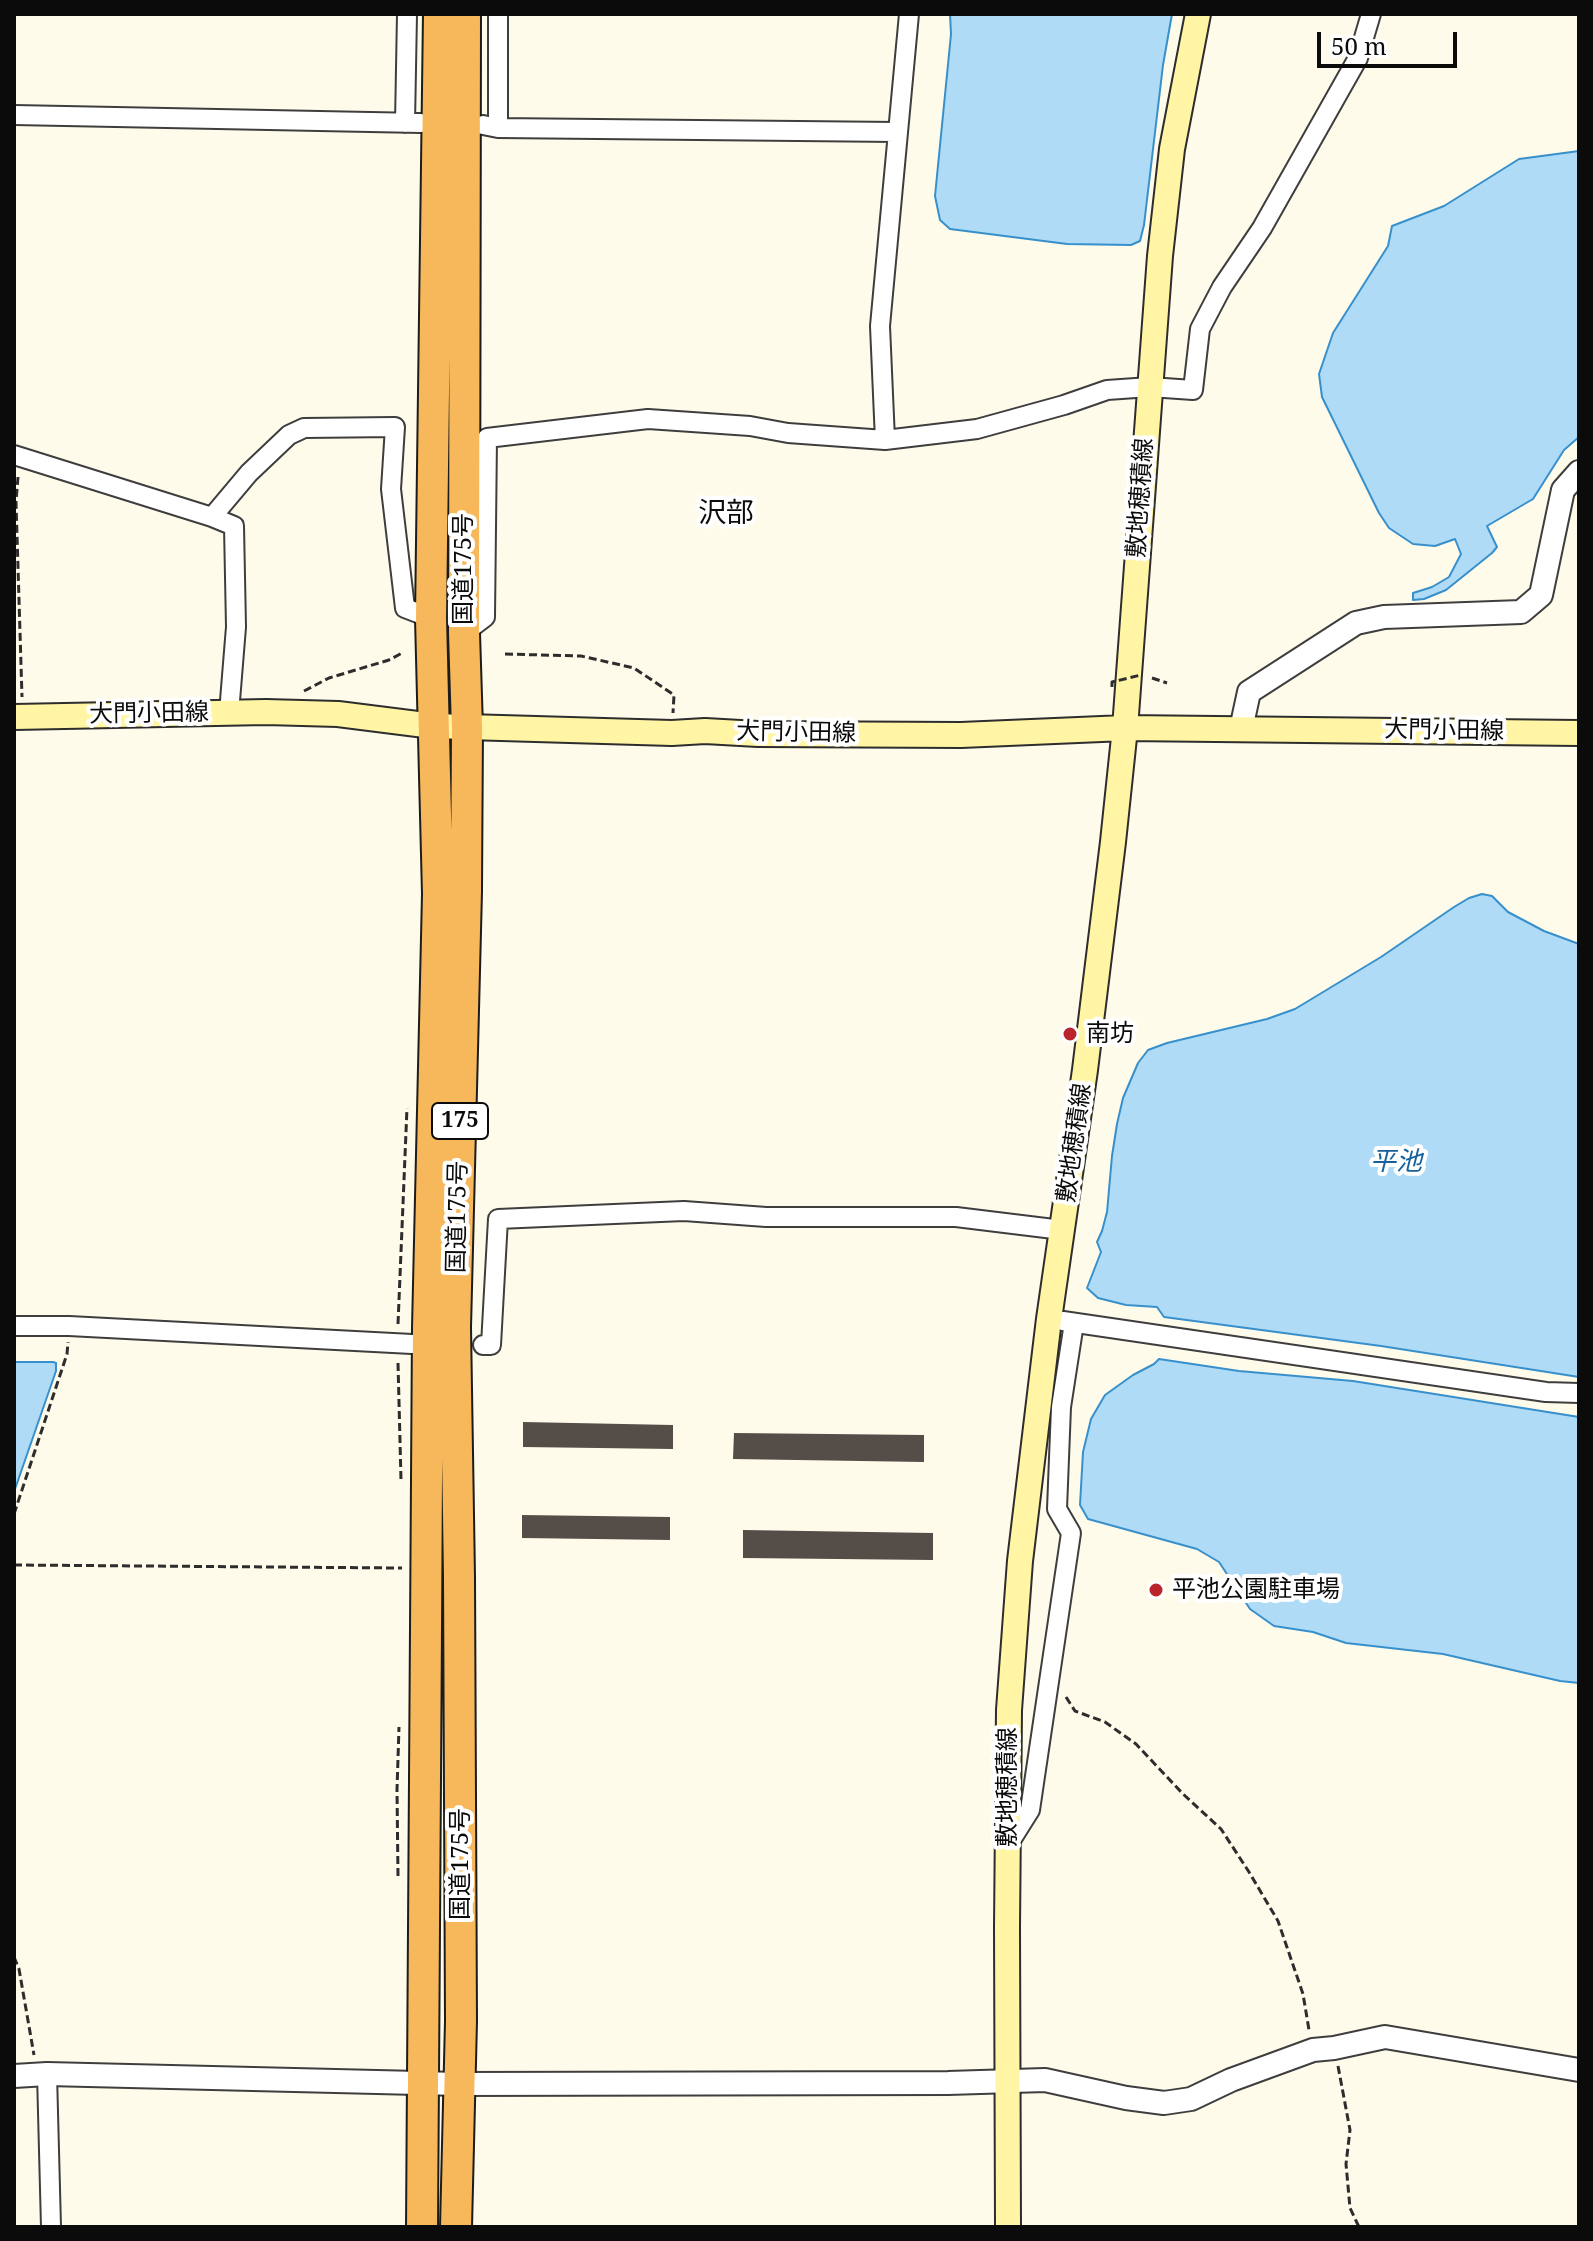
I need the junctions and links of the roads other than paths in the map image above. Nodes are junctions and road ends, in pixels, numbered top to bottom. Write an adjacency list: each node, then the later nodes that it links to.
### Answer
1 (407, 14): 8 (street)
2 (439, 14): 15 (highway, 国道175号 / 175)
3 (465, 14): 16 (highway, 国道175号 / 175)
4 (498, 14): 9 (street)
5 (909, 14): 9 (street)
6 (1198, 14): 10 (main road, 敷地穂積線)
7 (1371, 14): 10 (street)
8 (14, 115)
9 (897, 132): 11 (street)
10 (1150, 387): 11 (street); 21 (main road, 敷地穂積線)
11 (885, 440): 16 (street)
12 (17, 456): 14 (street)
13 (1579, 472): 22 (street)
14 (212, 517): 15 (street); 17 (street)
15 (431, 618): 19 (highway, 国道175号 / 175)
16 (464, 633): 20 (highway, 国道175号 / 175)
17 (229, 713): 18 (main road, 大門小田線); 19 (main road, 大門小田線)
18 (18, 717)
19 (433, 726): 20 (main road, 大門小田線); 35 (highway, 国道175号 / 175)
20 (467, 728): 21 (main road, 大門小田線); 36 (highway, 国道175号 / 175)
21 (1125, 728): 22 (main road, 大門小田線); 24 (main road, 敷地穂積線)
22 (1241, 729): 23 (main road, 大門小田線)
23 (1579, 733)
24 (1062, 1230): 25 (main road, 敷地穂積線); 29 (street)
25 (1049, 1319): 26 (street); 31 (main road, 敷地穂積線)
26 (1074, 1323): 30 (street); 31 (street)
27 (14, 1326): 28 (street)
28 (412, 1344)
29 (483, 1345)
30 (1579, 1393)
31 (1008, 1845): 34 (main road, 敷地穂積線)
32 (1579, 2070): 34 (street)
33 (32, 2074): 35 (street); 37 (street)
34 (1009, 2081): 36 (street); 40 (main road, 敷地穂積線)
35 (423, 2083): 36 (street); 38 (highway, 国道175号 / 175)
36 (459, 2084): 39 (highway, 国道175号 / 175)
37 (51, 2227)
38 (422, 2227)
39 (456, 2227)
40 (1008, 2227)

